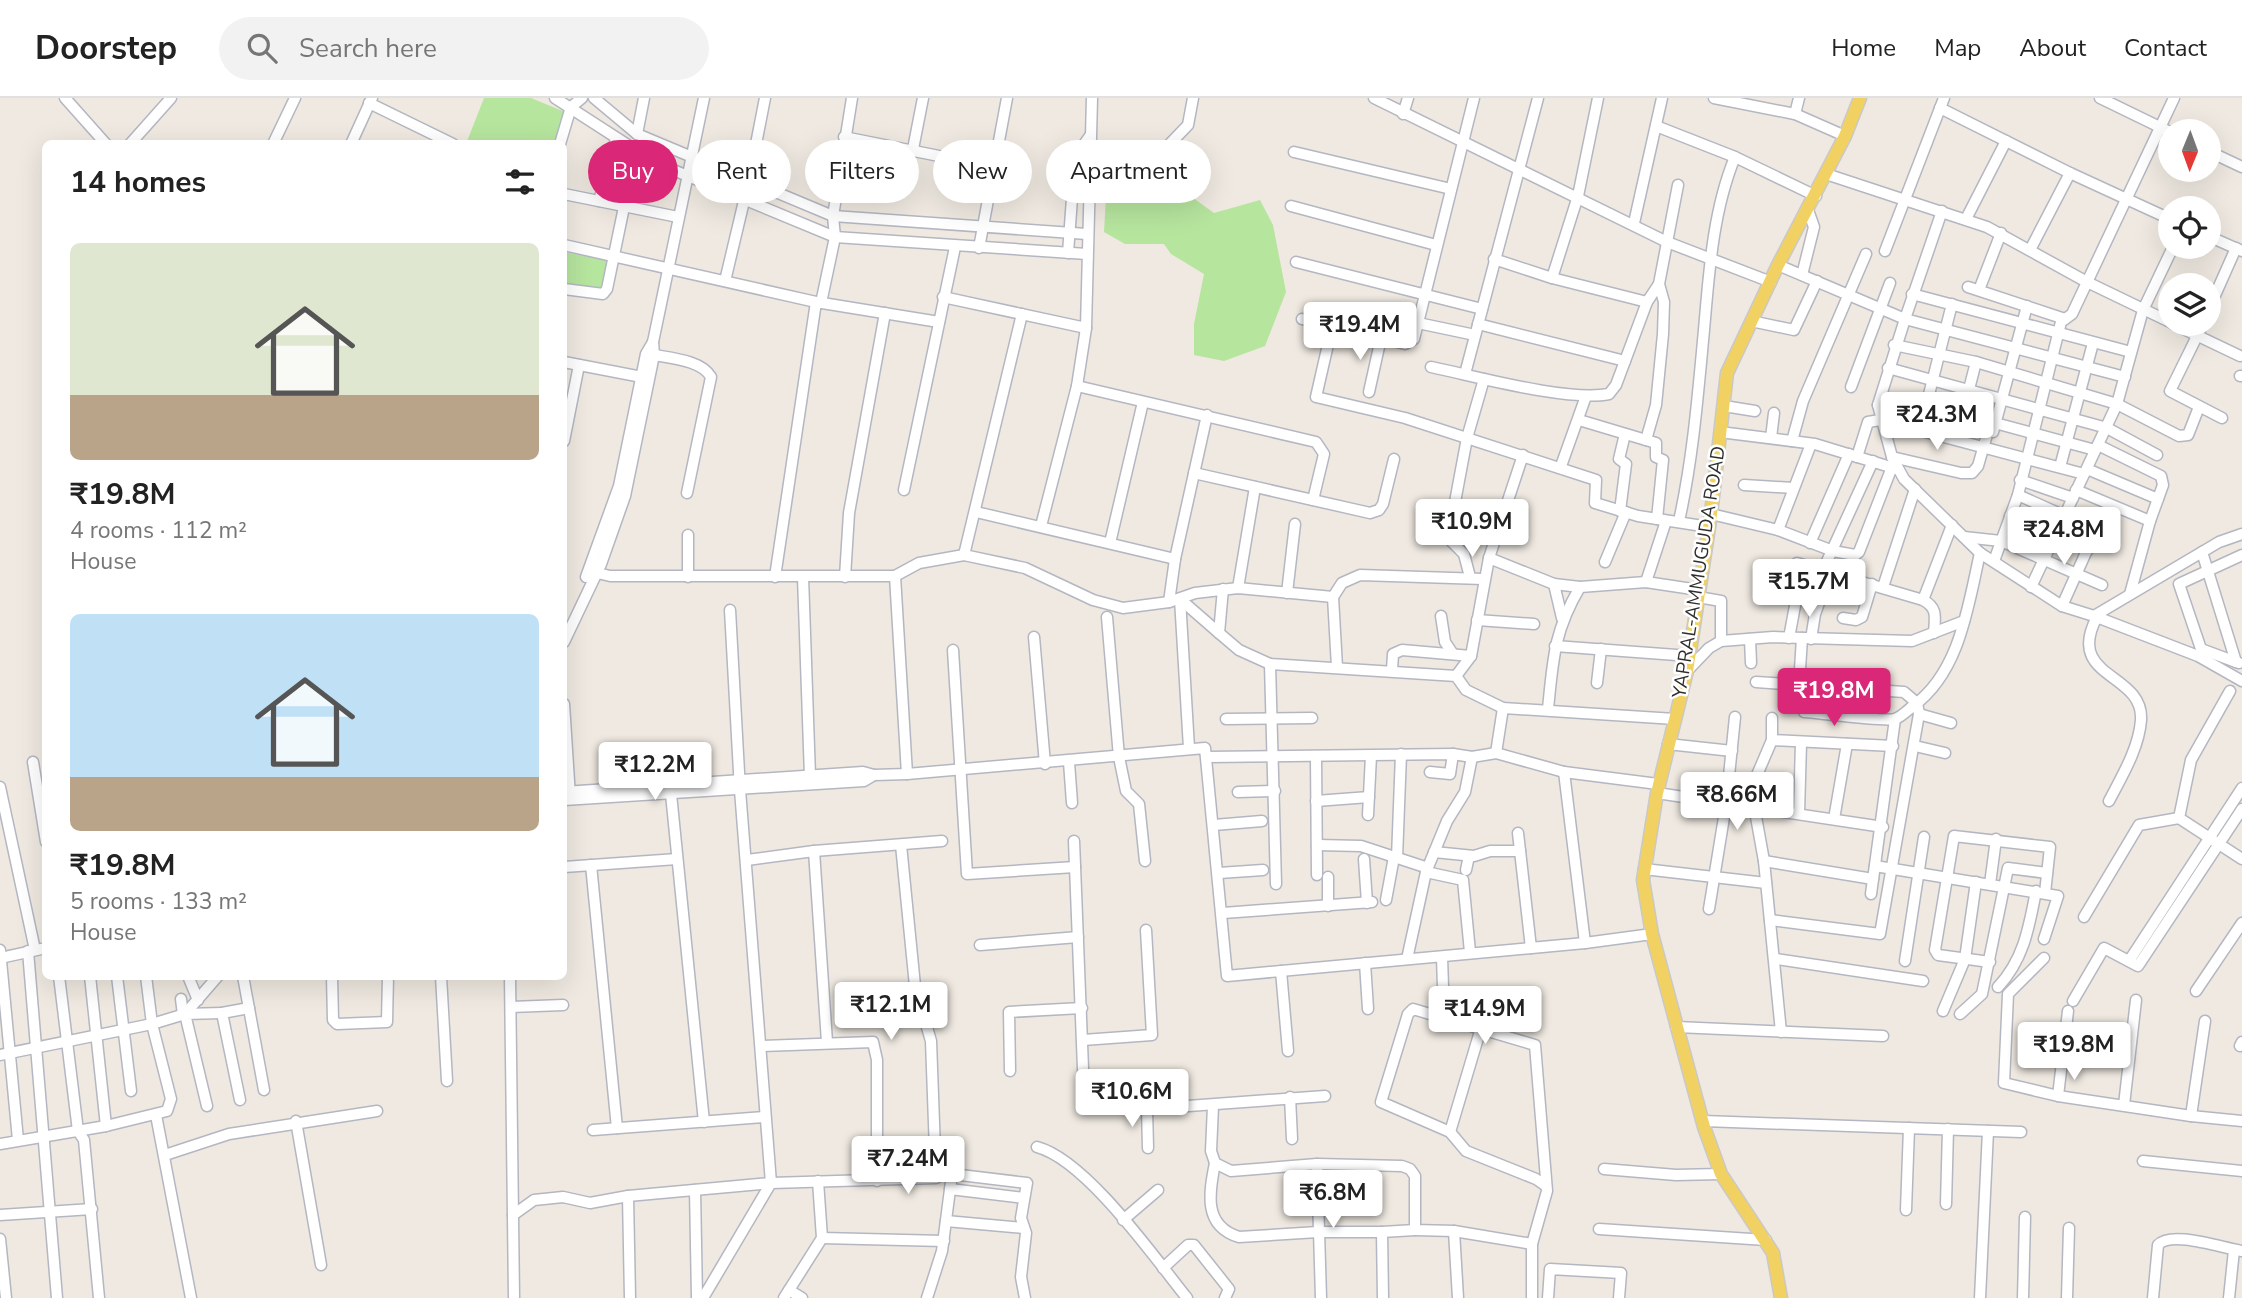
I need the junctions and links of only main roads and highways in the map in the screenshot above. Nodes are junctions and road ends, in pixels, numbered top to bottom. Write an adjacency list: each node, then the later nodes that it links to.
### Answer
1 (1860, 98): 2 (main road, YAPRAL-AMMUGUDA ROAD)
2 (1781, 1298)

